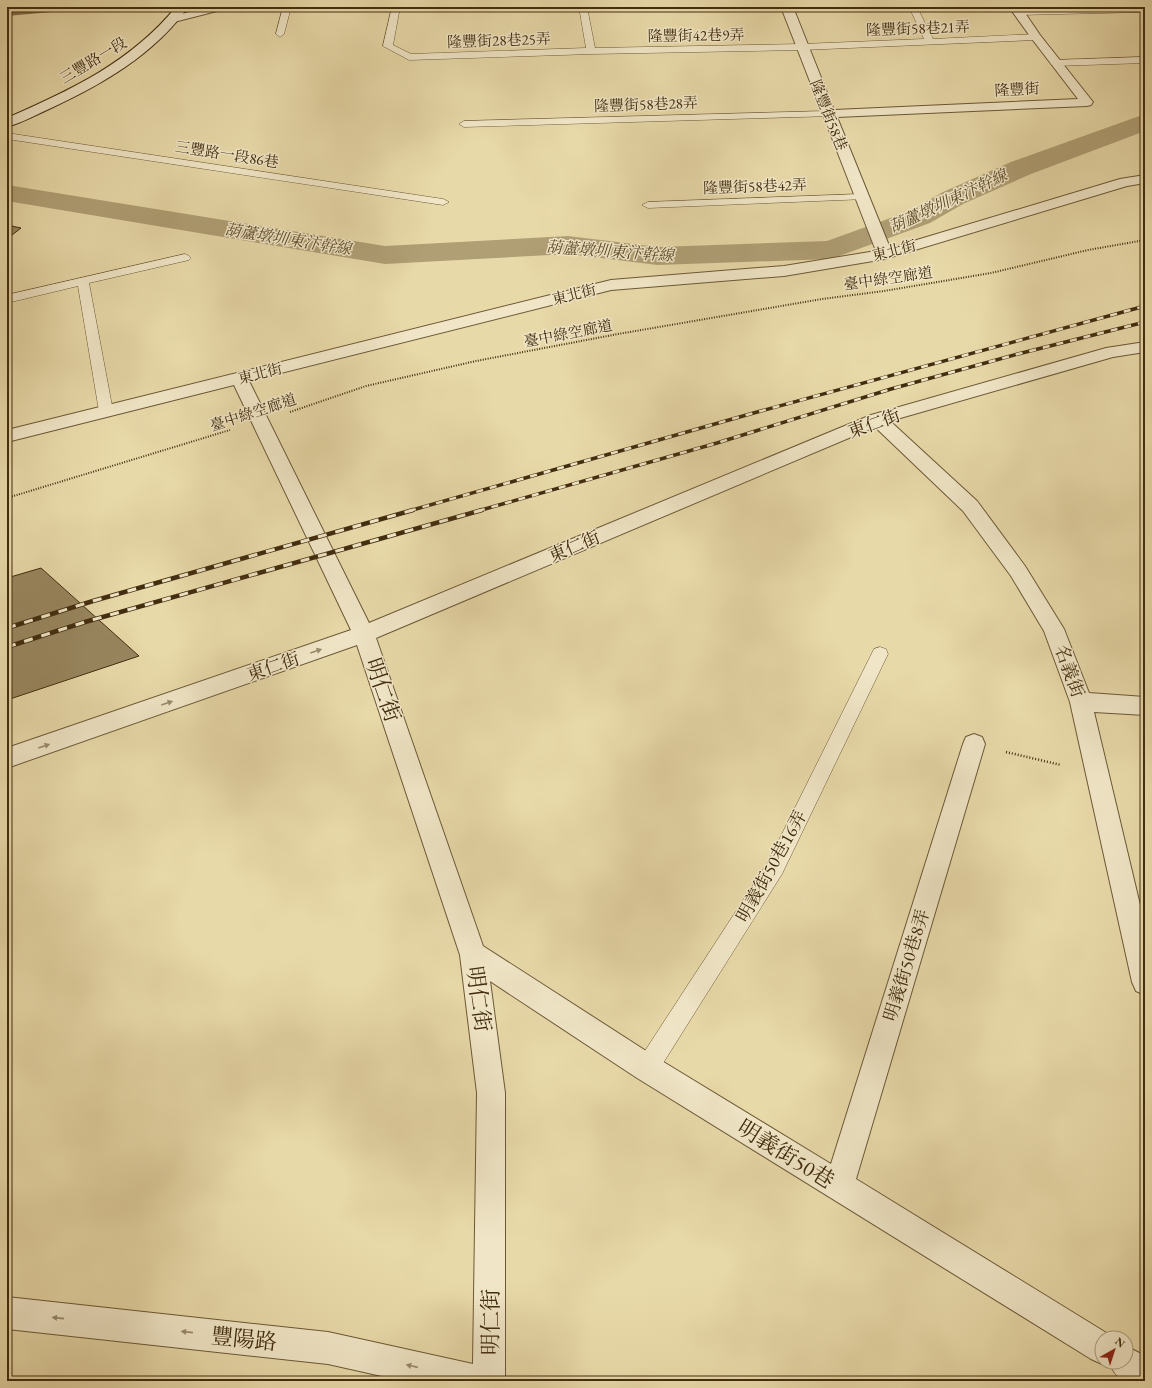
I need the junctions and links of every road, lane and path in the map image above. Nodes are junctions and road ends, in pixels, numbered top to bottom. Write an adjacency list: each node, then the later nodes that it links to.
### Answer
1 (182, 7): 10 (street, 三豐路一段)
2 (221, 7): 10 (street)
3 (287, 7): 11 (lane)
4 (396, 7): 15 (lane, 隆豐街28巷25弄)
5 (583, 7): 15 (lane)
6 (787, 7): 14 (street, 隆豐街58巷)
7 (913, 7): 13 (lane)
8 (1139, 9): 9 (lane)
9 (1016, 10): 12 (street, 隆豐街)
10 (174, 19): 19 (street, 三豐路一段)
11 (280, 34)
12 (1036, 37): 13 (lane, 隆豐街58巷21弄); 17 (street, 隆豐街)
13 (930, 42): 14 (lane, 隆豐街58巷21弄)
14 (802, 47): 15 (lane, 隆豐街42巷9弄); 18 (street, 隆豐街58巷)
15 (590, 51)
16 (1145, 60): 17 (lane)
17 (1056, 63): 18 (street, 隆豐街)
18 (829, 114): 20 (lane, 隆豐街58巷28弄); 23 (street, 隆豐街58巷)
19 (7, 123)
20 (464, 124)
21 (7, 136): 24 (lane, 三豐路一段86巷)
22 (1145, 179): 27 (street, 東北街)
23 (862, 197): 25 (lane, 隆豐街58巷42弄); 27 (street, 隆豐街58巷)
24 (443, 202)
25 (648, 205)
26 (1145, 240): 35 (path, 臺中綠空廊道)
27 (883, 249): 32 (street, 東北街)
28 (185, 258): 29 (lane)
29 (83, 281): 30 (lane); 33 (lane)
30 (7, 299)
31 (1145, 347): 34 (street, 東仁街)
32 (238, 378): 33 (street, 東北街); 35 (street, 明仁街)
33 (106, 411): 36 (street, 東北街)
34 (877, 419): 38 (street, 東仁街); 40 (street, 名義街)
35 (260, 421): 37 (path, 臺中綠空廊道); 38 (street, 明仁街)
36 (7, 436)
37 (7, 498)
38 (364, 634): 43 (street, 東仁街, one-way to 38); 45 (street, 明仁街)
39 (880, 654): 47 (lane, 明義街50巷16弄)
40 (1081, 702): 41 (street); 46 (street, 名義街)
41 (1145, 706)
42 (974, 744): 44 (path); 48 (street, 明義街50巷8弄)
43 (7, 758)
44 (1064, 766)
45 (473, 955): 47 (street, 明義街50巷); 54 (street, 明仁街)
46 (1145, 982)
47 (647, 1068): 48 (street, 明義街50巷)
48 (839, 1186): 50 (street, 明義街50巷)
49 (7, 1313): 53 (street, 豐陽路, one-way to 49)
50 (1094, 1343)
51 (1134, 1367): 52 (street)
52 (1145, 1374)
53 (477, 1381)
54 (489, 1381)

